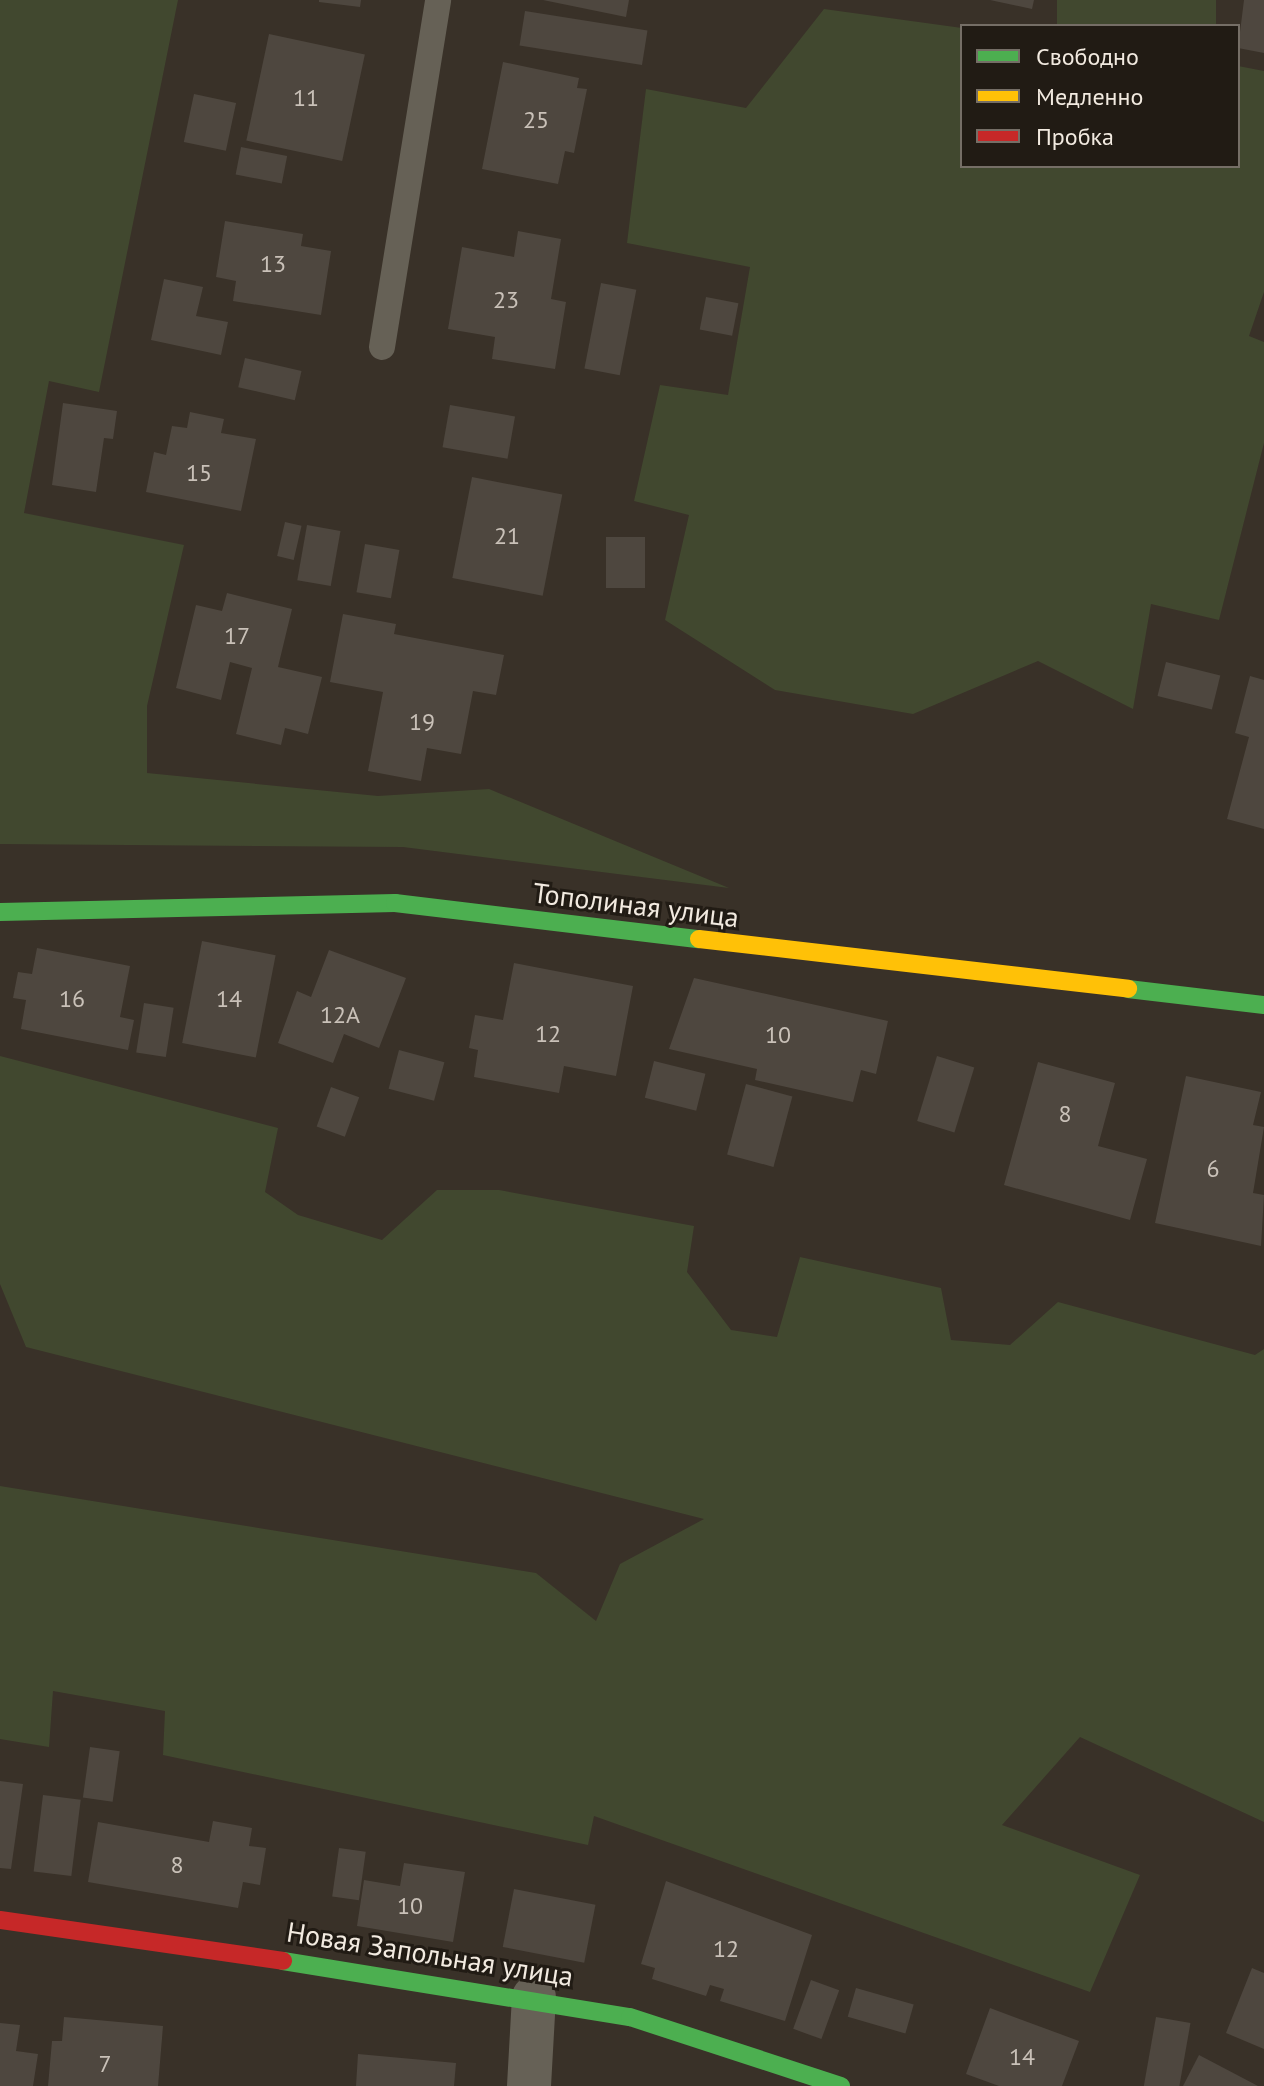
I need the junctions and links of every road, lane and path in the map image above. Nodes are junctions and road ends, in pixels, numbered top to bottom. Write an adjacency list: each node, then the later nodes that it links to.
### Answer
1 (438, 0): 2 (lane)
2 (382, 347)
3 (0, 912): 4 (street, Тополиная улица)
4 (1264, 1005)
5 (0, 1920): 6 (street, Новая Запольная улица)
6 (534, 1997): 7 (street); 8 (street, Новая Запольная улица)
7 (529, 2086)
8 (841, 2086)

